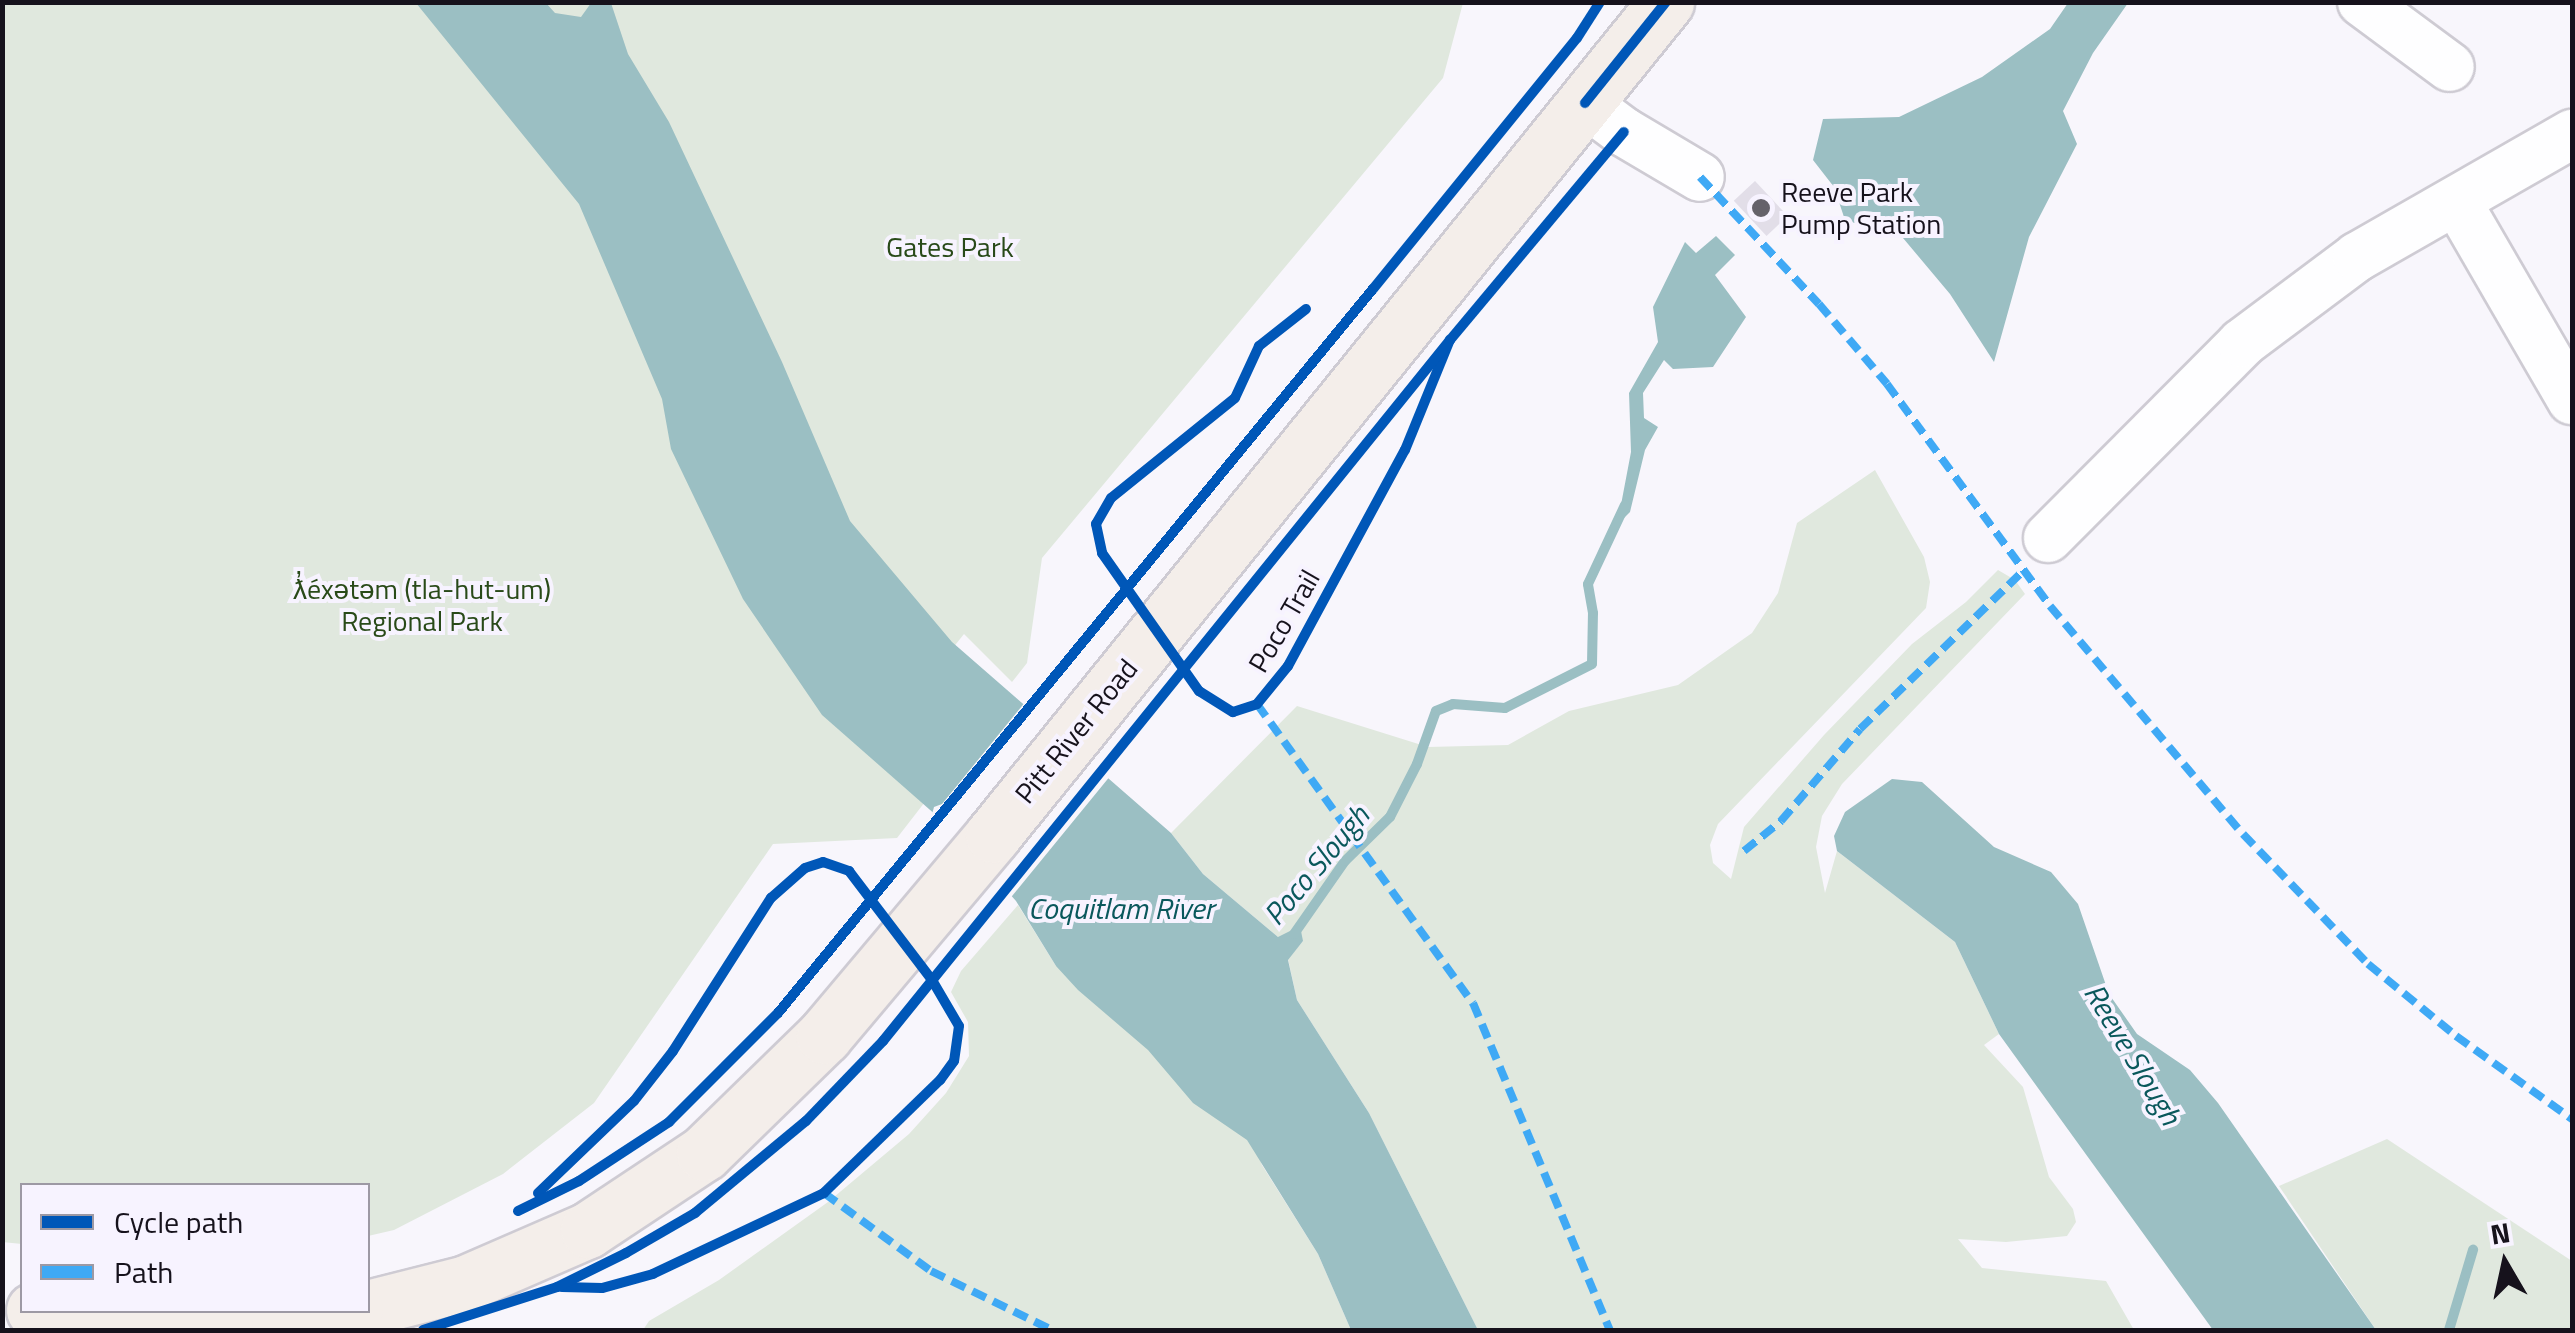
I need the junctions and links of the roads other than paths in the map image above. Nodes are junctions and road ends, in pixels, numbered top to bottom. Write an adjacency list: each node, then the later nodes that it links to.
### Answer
1 (1666, 2): 4 (main road, Pitt River Road)
2 (2362, 2): 3 (lane)
3 (2450, 68)
4 (1585, 103): 6 (lane); 10 (main road, Pitt River Road)
5 (2572, 134): 7 (lane)
6 (1700, 178)
7 (2458, 202): 8 (lane); 9 (lane)
8 (2572, 400)
9 (2048, 538)
10 (370, 1307)
11 (64, 1313): 12 (main road)
12 (337, 1313)

